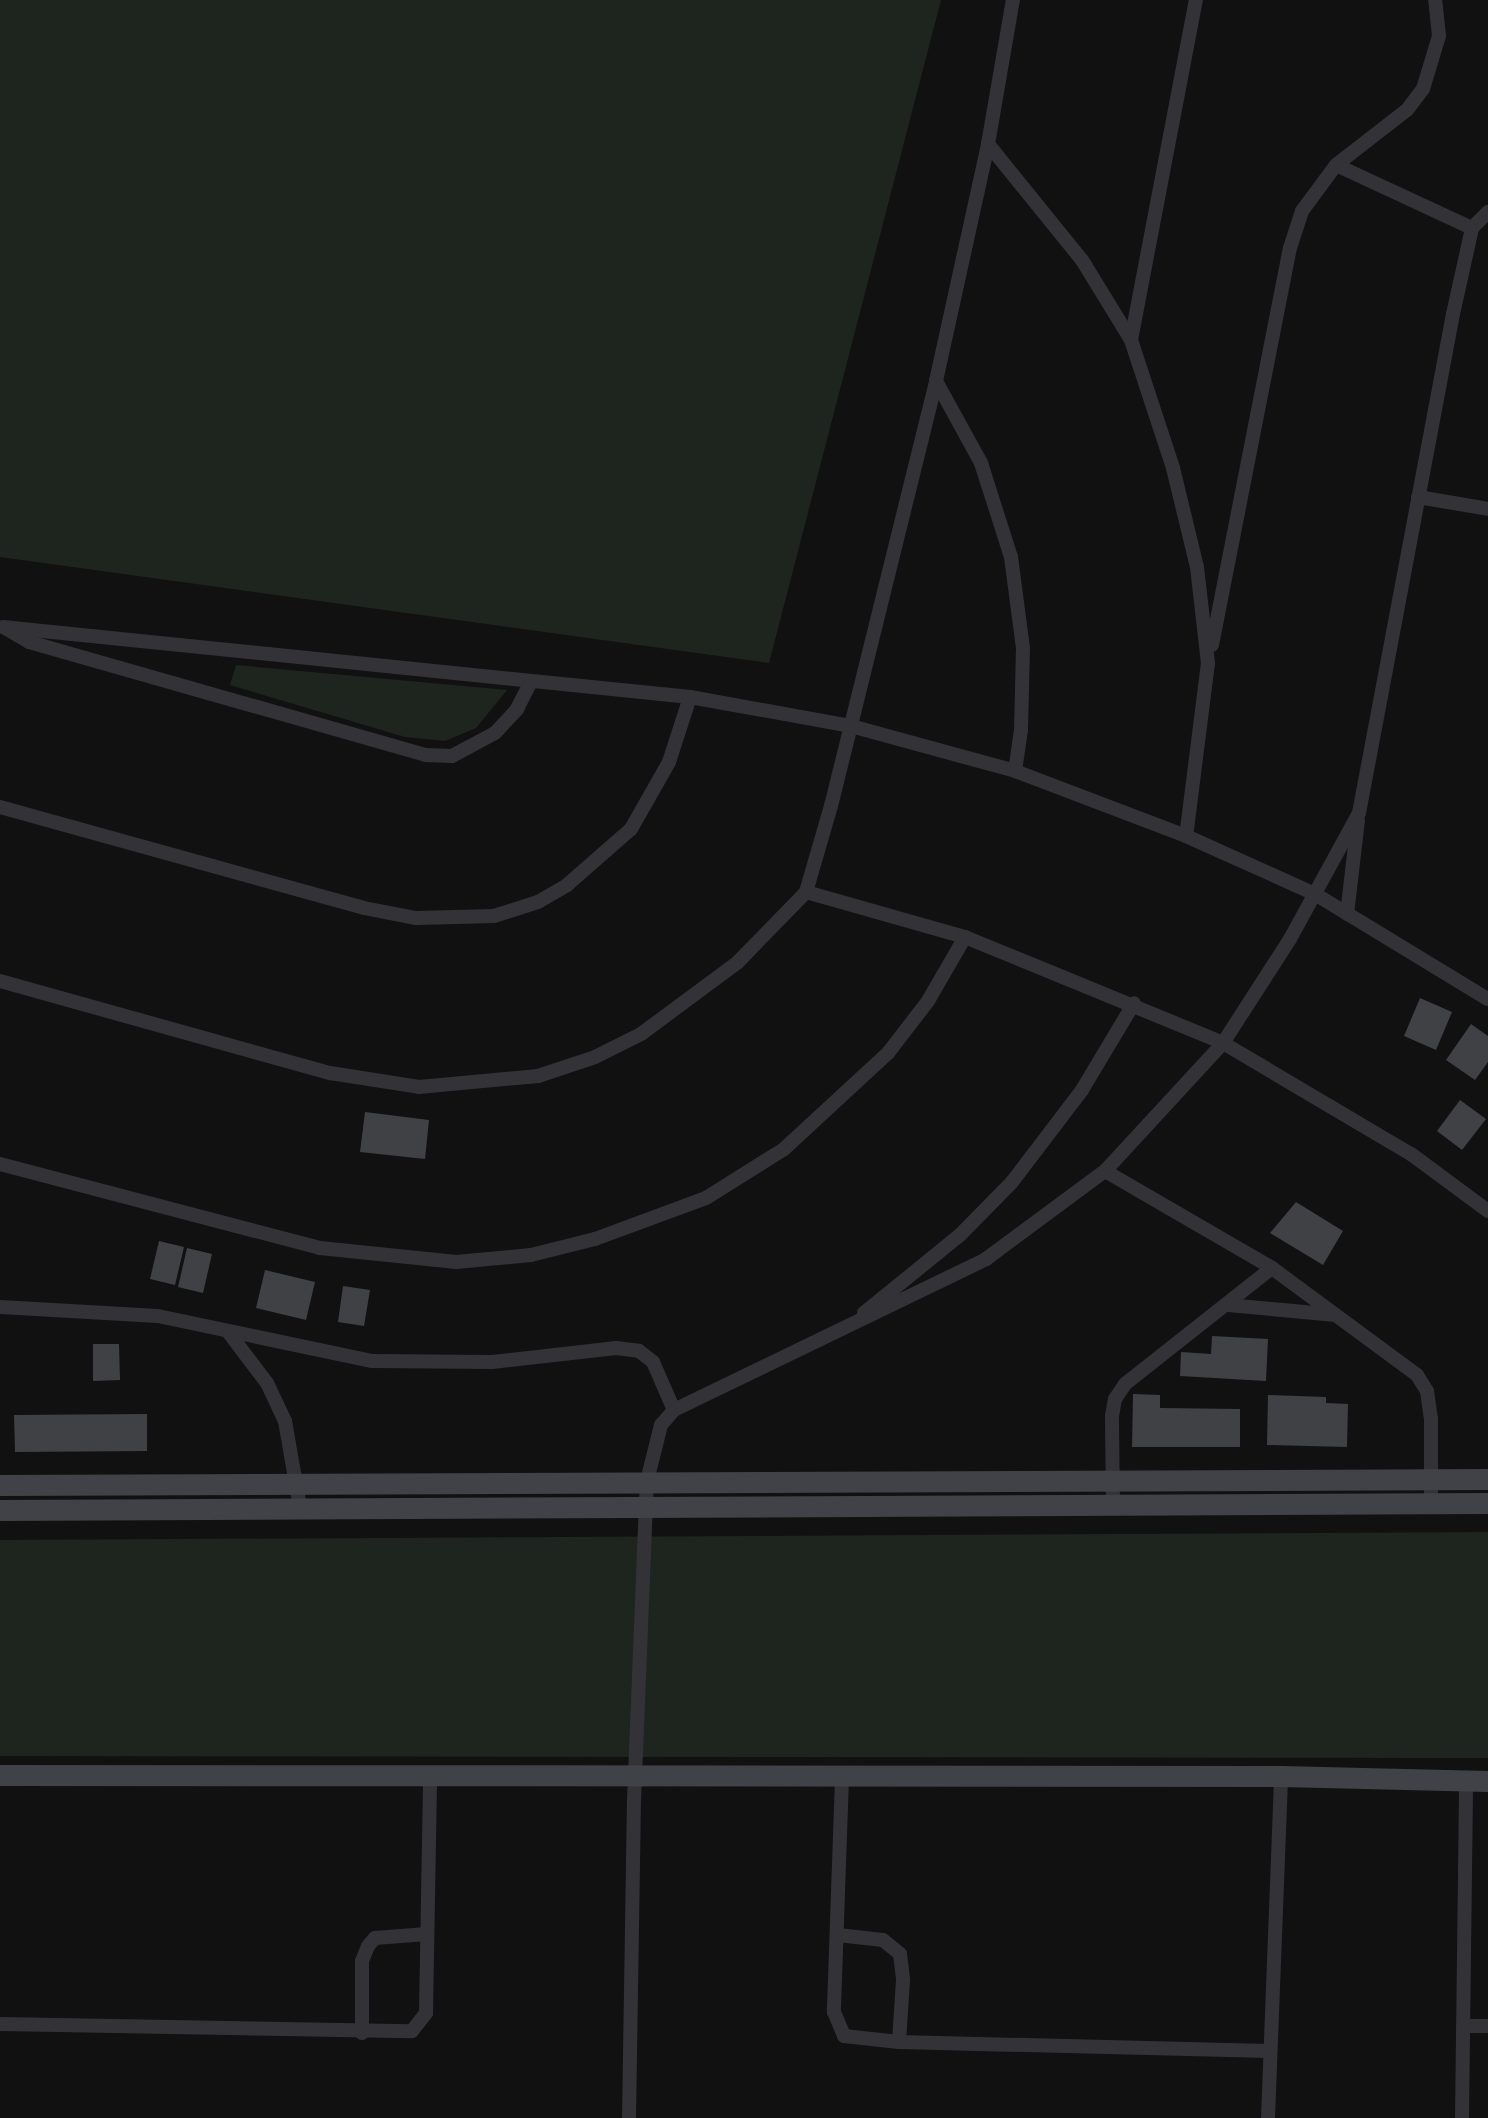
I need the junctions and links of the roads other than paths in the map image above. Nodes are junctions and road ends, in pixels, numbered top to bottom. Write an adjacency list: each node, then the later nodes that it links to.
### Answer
1 (1013, 0): 4 (street)
2 (1196, 0): 8 (street)
3 (1435, 0): 5 (street)
4 (988, 145): 8 (street); 9 (street)
5 (1336, 165): 7 (street); 13 (street)
6 (1488, 212): 7 (street)
7 (1472, 228): 10 (street)
8 (1131, 340): 13 (street)
9 (936, 381): 16 (street); 17 (street)
10 (1418, 497): 11 (street); 19 (street)
11 (1488, 509)
12 (1, 627): 14 (street); 14 (street)
13 (1208, 663): 20 (street)
14 (531, 681): 15 (street)
15 (690, 696): 16 (street); 18 (street)
16 (851, 726): 17 (street); 21 (street)
17 (1015, 771): 20 (street)
18 (0, 807)
19 (1359, 813): 22 (street); 23 (street)
20 (1186, 836): 22 (street)
21 (806, 892): 24 (street); 25 (street)
22 (1315, 894): 23 (street); 28 (street)
23 (1347, 914): 26 (street)
24 (965, 937): 27 (street); 29 (street)
25 (0, 981)
26 (1488, 999)
27 (1134, 1003): 28 (street); 36 (street)
28 (1223, 1043): 30 (street); 31 (street)
29 (0, 1164)
30 (1105, 1171): 32 (street); 36 (street)
31 (1488, 1212)
32 (1272, 1268): 33 (street); 35 (street)
33 (1228, 1305): 35 (street); 41 (street)
34 (0, 1307): 37 (street)
35 (1337, 1315): 39 (street)
36 (844, 1328): 38 (street)
37 (229, 1333): 38 (street); 43 (street)
38 (674, 1410): 42 (street)
39 (1431, 1479): 40 (street); 41 (street); 45 (street)
40 (1488, 1479)
41 (1112, 1480): 42 (street); 47 (street)
42 (646, 1481): 43 (street); 48 (street)
43 (298, 1482): 44 (street); 49 (street)
44 (0, 1485)
45 (1431, 1503): 46 (street); 47 (street)
46 (1488, 1503)
47 (1114, 1504): 48 (street)
48 (646, 1506): 49 (street); 54 (street)
49 (300, 1507): 50 (street)
50 (0, 1510)
51 (0, 1775): 52 (street)
52 (430, 1775): 54 (street); 58 (street)
53 (1281, 1776): 55 (street); 56 (street); 65 (street)
54 (635, 1777): 55 (street); 66 (street)
55 (842, 1779): 59 (street)
56 (1466, 1781): 57 (street); 61 (street)
57 (1488, 1781)
58 (427, 1934): 63 (street); 63 (street)
59 (838, 1935): 64 (street); 64 (street)
60 (0, 2024): 63 (street)
61 (1465, 2026): 62 (street); 68 (street)
62 (1488, 2026)
63 (362, 2033)
64 (899, 2042): 65 (street)
65 (1269, 2051): 67 (street)
66 (629, 2118)
67 (1268, 2118)
68 (1462, 2118)

